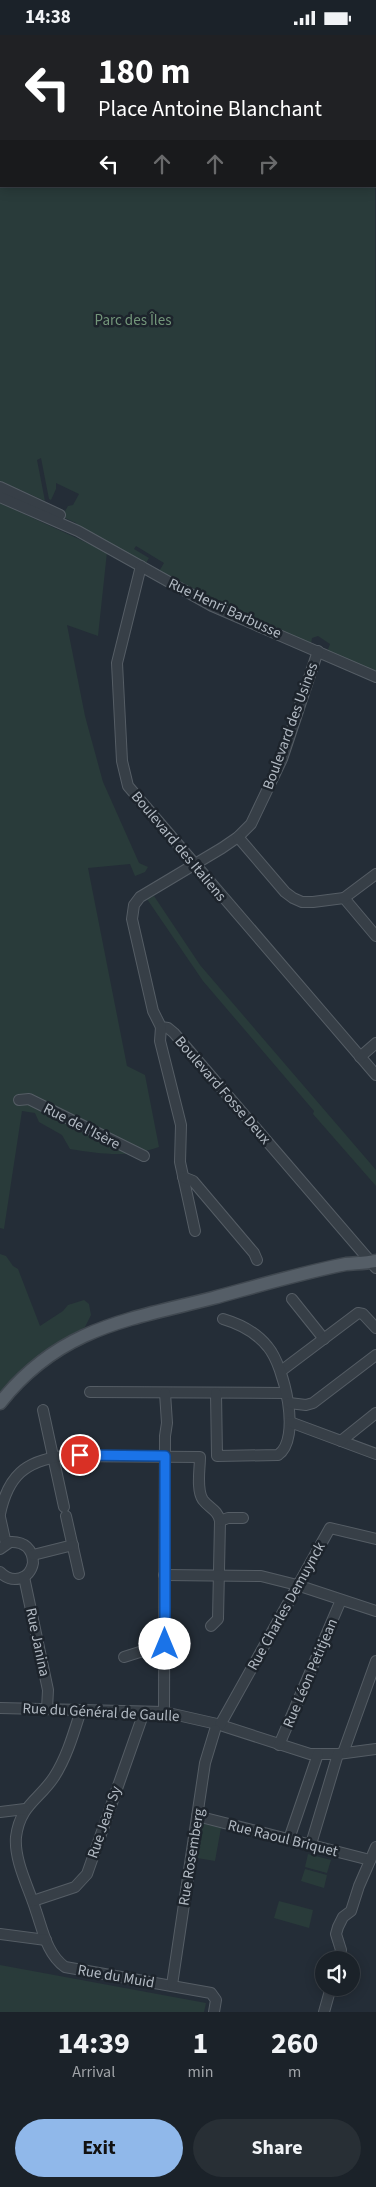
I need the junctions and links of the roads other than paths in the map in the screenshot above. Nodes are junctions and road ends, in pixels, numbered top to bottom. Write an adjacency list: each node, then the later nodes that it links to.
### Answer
1 (0, 487): 3 (street)
2 (0, 497): 4 (street, Rue Henri Barbusse)
3 (60, 515)
4 (141, 566): 5 (street, Rue Henri Barbusse); 8 (street, Boulevard des Italiens)
5 (318, 651): 6 (street, Rue Henri Barbusse); 7 (street, Boulevard des Usines)
6 (376, 677)
7 (238, 837): 8 (street, Boulevard des Usines); 11 (street)
8 (194, 864): 10 (street, Boulevard des Usines); 15 (street, Boulevard des Italiens)
9 (376, 873): 11 (street)
10 (147, 892): 13 (street, Boulevard Fosse Deux)
11 (344, 898): 12 (street)
12 (376, 936)
13 (162, 1027): 19 (street); 22 (street, Boulevard Fosse Deux)
14 (376, 1043): 15 (street)
15 (360, 1057): 16 (street, Boulevard des Italiens)
16 (376, 1075)
17 (19, 1100): 18 (street, Rue de l'Isère)
18 (144, 1156)
19 (183, 1177): 20 (street); 21 (street)
20 (195, 1231)
21 (258, 1260)
22 (374, 1264): 33 (main road)
23 (292, 1299): 26 (street)
24 (223, 1319): 28 (street)
25 (376, 1328): 26 (street)
26 (324, 1339): 28 (street)
27 (376, 1355): 32 (street)
28 (281, 1371): 32 (street)
29 (90, 1392): 30 (street)
30 (165, 1393): 31 (street); 39 (street)
31 (216, 1393): 32 (street); 36 (street)
32 (287, 1398): 36 (street)
33 (0, 1403)
34 (43, 1410): 40 (street)
35 (376, 1413): 37 (street)
36 (290, 1422): 37 (street)
37 (341, 1441): 38 (street)
38 (376, 1454)
39 (165, 1456): 40 (street); 43 (street); 50 (street)
40 (54, 1457): 41 (street); 45 (street)
41 (0, 1515): 46 (street)
42 (243, 1518): 43 (street)
43 (220, 1521): 51 (street)
44 (376, 1539): 53 (street, Rue Charles Demuynck)
45 (72, 1545): 47 (street); 49 (street)
46 (3, 1547): 47 (street)
47 (33, 1555): 52 (street)
48 (0, 1572): 52 (street)
49 (79, 1574)
50 (164, 1575): 51 (street); 57 (street)
51 (219, 1575): 53 (street); 56 (street)
52 (24, 1577): 61 (street, Rue Janina)
53 (297, 1585): 54 (street); 65 (street, Rue Charles Demuynck)
54 (341, 1600): 55 (street); 66 (street, Rue Léon Petitjean)
55 (376, 1611)
56 (211, 1626)
57 (165, 1644): 58 (street); 64 (street)
58 (124, 1657)
59 (376, 1661): 68 (street)
60 (0, 1708): 61 (street, Rue du Général de Gaulle)
61 (47, 1709): 62 (street, Rue du Général de Gaulle)
62 (81, 1710): 63 (street, Rue du Général de Gaulle); 70 (street, Rue du Muid)
63 (144, 1712): 64 (street, Rue du Général de Gaulle); 77 (street, Rue Jean Sy)
64 (164, 1713): 65 (street, Rue du Général de Gaulle)
65 (218, 1727): 66 (street, Rue du Général de Gaulle); 72 (street, Rue Rosemberg)
66 (278, 1745): 69 (street, Rue du Général de Gaulle)
67 (376, 1749): 68 (street, Rue du Général de Gaulle)
68 (341, 1753): 69 (street, Rue du Général de Gaulle); 74 (street)
69 (318, 1754): 73 (street)
70 (25, 1809): 71 (street); 77 (street, Rue du Muid)
71 (0, 1811)
72 (197, 1816): 73 (street, Rue Raoul Briquet); 81 (street, Rue Rosemberg)
73 (289, 1839): 74 (street, Rue Raoul Briquet)
74 (312, 1844): 76 (street, Rue Raoul Briquet)
75 (376, 1847): 76 (street)
76 (370, 1860): 80 (street)
77 (33, 1901): 79 (street, Rue du Muid)
78 (0, 1934): 79 (street)
79 (46, 1940): 81 (street, Rue du Muid)
80 (341, 1951)
81 (172, 1985): 83 (street, Rue du Muid)
82 (328, 1996): 84 (street)
83 (214, 2012)
84 (324, 2012)

